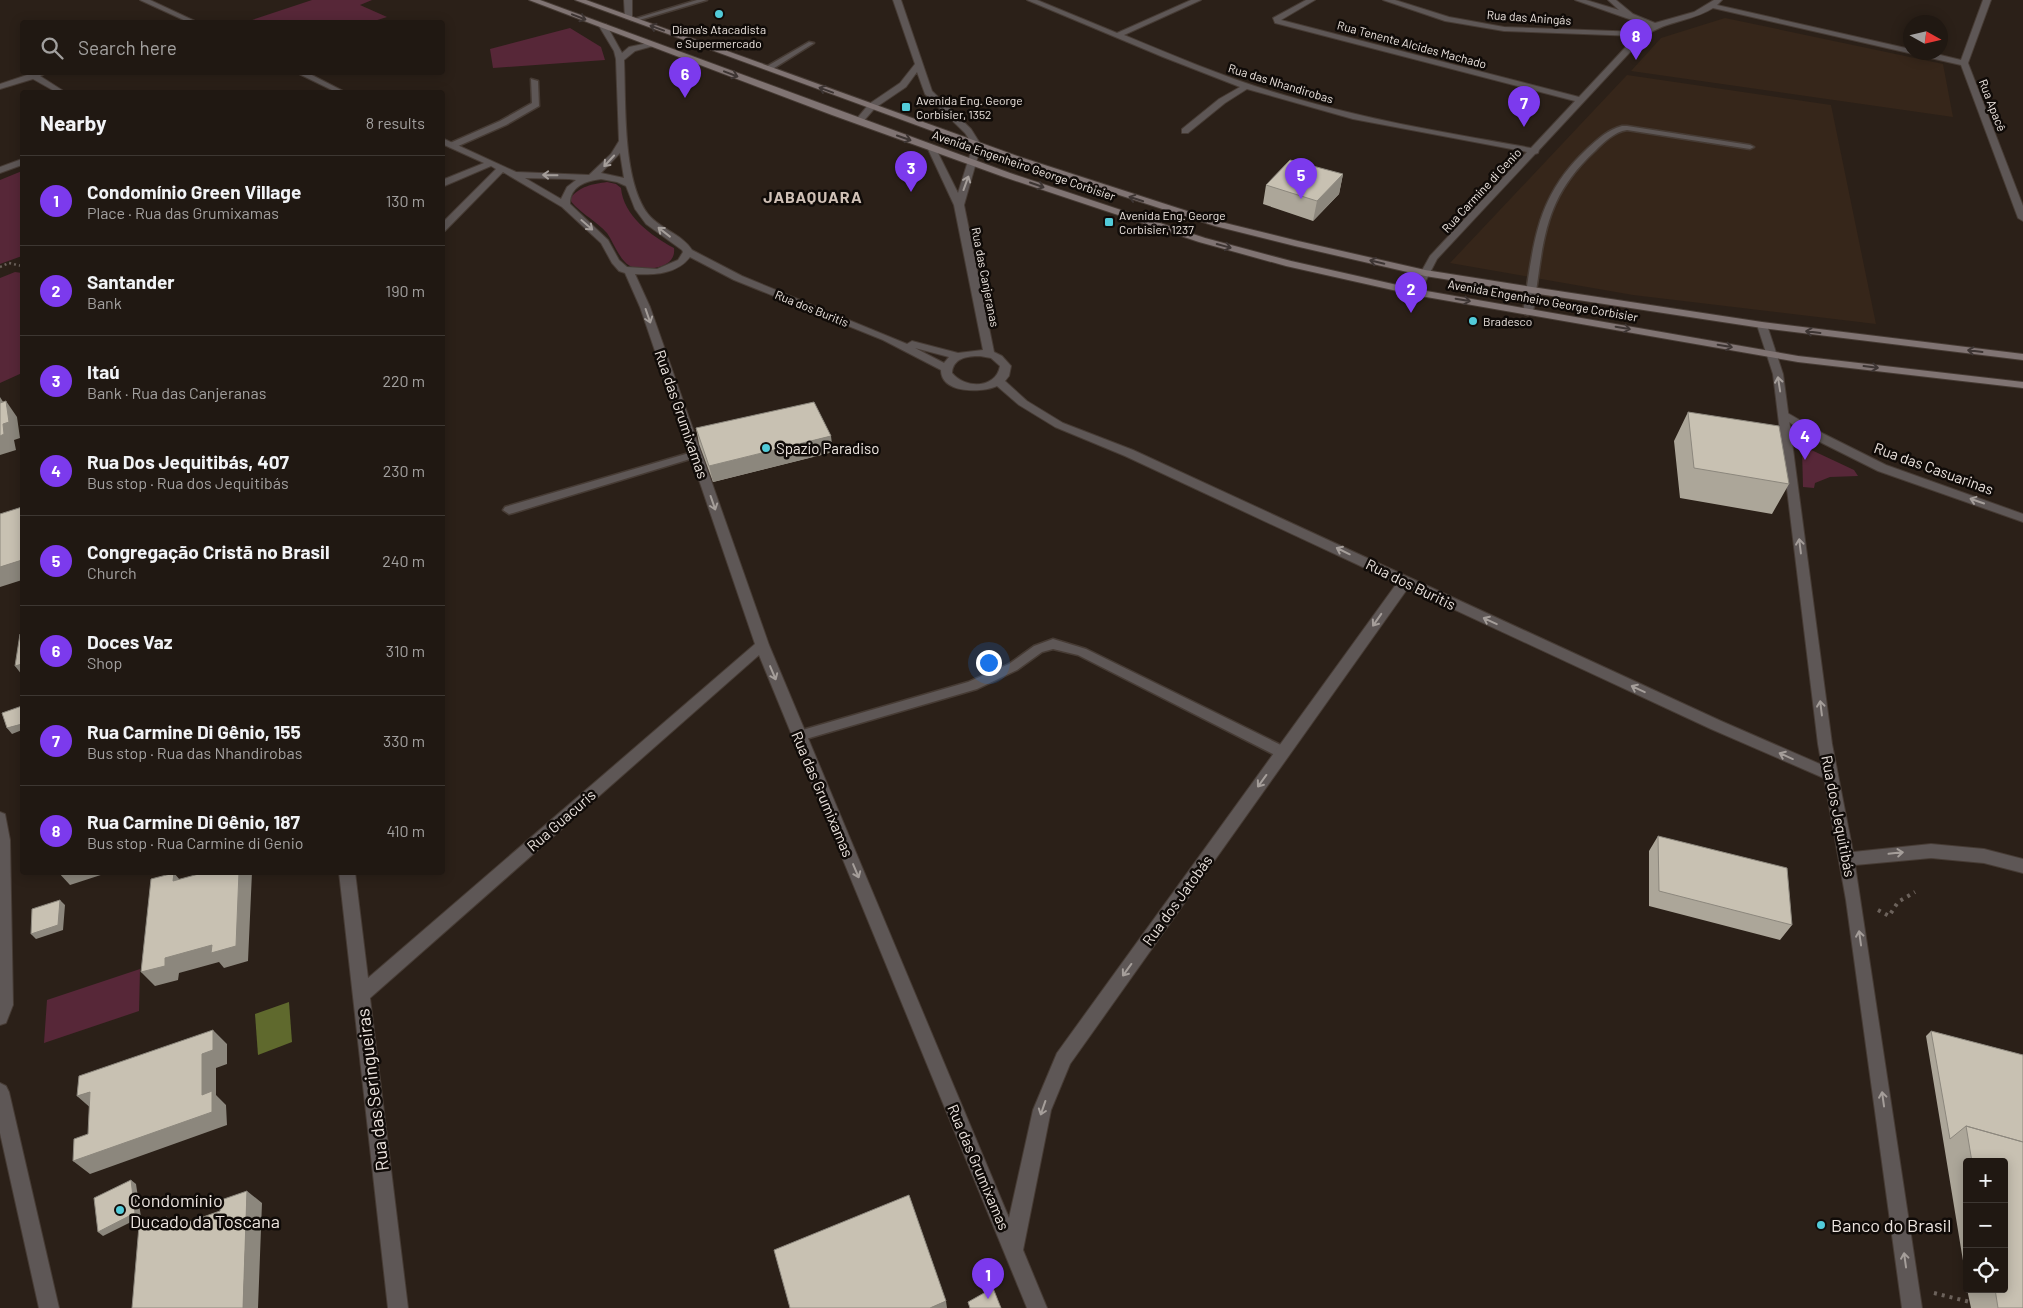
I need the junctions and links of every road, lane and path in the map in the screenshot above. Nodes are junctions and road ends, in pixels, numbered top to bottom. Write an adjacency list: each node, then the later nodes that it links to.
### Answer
1 (144, 0): 17 (street)
2 (533, 0): 19 (main road, Avenida Engenheiro George Corbisier, one-way to 19)
3 (579, 0): 16 (main road, Avenida Engenheiro George Corbisier)
4 (628, 0): 16 (street)
5 (704, 0): 16 (lane)
6 (897, 0): 28 (street)
7 (1031, 0): 21 (street, Rua das Nhandirobas)
8 (1197, 0): 21 (street)
9 (1311, 0): 39 (street, Rua Tenente Alcides Machado)
10 (1387, 0): 20 (street, Rua das Aningás)
11 (1579, 0): 15 (street)
12 (1612, 0): 15 (street)
13 (1987, 0): 27 (street, Rua Apacê)
14 (1715, 3): 18 (street, Rua Carmine di Genio); 24 (street)
15 (1630, 16): 18 (street)
16 (631, 19): 29 (main road, Avenida Engenheiro George Corbisier, one-way to 16)
17 (189, 20)
18 (1654, 25): 20 (street, Rua Carmine di Genio)
19 (603, 26): 23 (main road, Avenida Engenheiro George Corbisier); 25 (street)
20 (1642, 34): 39 (street, Rua Carmine di Genio)
21 (1118, 35): 33 (street, Rua das Nhandirobas)
22 (811, 43): 29 (lane)
23 (650, 44): 25 (street); 41 (main road, Avenida Engenheiro George Corbisier, one-way to 41)
24 (1903, 49)
25 (620, 59): 44 (street)
26 (1948, 59): 27 (street)
27 (1964, 63): 61 (street, Rua Apacê)
28 (919, 64): 35 (street); 38 (street)
29 (768, 68): 40 (main road, Avenida Engenheiro George Corbisier, one-way to 29)
30 (305, 75): 37 (street)
31 (34, 76): 34 (street); 36 (street)
32 (534, 81): 45 (lane)
33 (1247, 86): 42 (street); 49 (street, Rua das Nhandirobas)
34 (0, 87)
35 (898, 88): 38 (street); 40 (street)
36 (57, 90)
37 (337, 90)
38 (928, 92): 46 (street)
39 (1580, 100): 49 (street, Rua Carmine di Genio)
40 (872, 106): 41 (street); 46 (main road, Avenida Engenheiro George Corbisier)
41 (858, 122): 47 (main road, Avenida Engenheiro George Corbisier, one-way to 47)
42 (1185, 131)
43 (445, 141): 45 (street)
44 (623, 142): 56 (street, one-way to 56); 58 (street)
45 (453, 145): 52 (street)
46 (977, 145): 50 (street, Rua das Canjeranas); 68 (main road, Avenida Engenheiro George Corbisier, one-way to 46)
47 (931, 147): 50 (main road, Avenida Engenheiro George Corbisier); 60 (street, Rua das Canjeranas)
48 (1750, 147): 70 (lane)
49 (1535, 151): 68 (street, Rua Carmine di Genio)
50 (973, 162): 60 (street, Rua das Canjeranas, one-way to 50); 71 (main road, Avenida Engenheiro George Corbisier, one-way to 71)
51 (20, 163): 54 (street)
52 (490, 163): 53 (street); 57 (street)
53 (502, 168): 55 (street); 62 (street)
54 (0, 170)
55 (514, 175): 56 (street, one-way to 55); 59 (street)
56 (589, 178): 58 (street); 59 (street)
57 (445, 183)
58 (630, 185): 63 (street, Rua dos Buritis, one-way to 58)
59 (565, 205): 67 (street, one-way to 67)
60 (959, 205): 75 (street, Rua das Canjeranas)
61 (2023, 218)
62 (445, 227)
63 (688, 252): 64 (street); 69 (street, Rua dos Buritis)
64 (681, 262): 67 (street); 69 (street, Rua dos Buritis)
65 (20, 266): 66 (path)
66 (0, 267)
67 (630, 272): 83 (street, Rua das Grumixamas, one-way to 83)
68 (1425, 273): 70 (main road, Avenida Engenheiro George Corbisier); 71 (street, Rua Carmine di Genio)
69 (738, 278): 74 (street, Rua dos Buritis)
70 (1532, 290): 72 (lane); 73 (main road, Avenida Engenheiro George Corbisier)
71 (1415, 292): 72 (main road, Avenida Engenheiro George Corbisier, one-way to 72)
72 (1528, 312): 76 (main road, Avenida Engenheiro George Corbisier, one-way to 76)
73 (1762, 325): 76 (street, Rua dos Jequitibás); 78 (main road, Avenida Engenheiro George Corbisier, one-way to 73)
74 (887, 338): 77 (street, Rua dos Buritis); 79 (street, Rua dos Buritis)
75 (989, 353): 77 (street); 80 (street)
76 (1771, 354): 81 (main road, Avenida Engenheiro George Corbisier, one-way to 81); 82 (street, Rua dos Jequitibás, one-way to 76)
77 (958, 356): 79 (street)
78 (2023, 357)
79 (946, 368): 80 (street)
80 (999, 381): 86 (street, Rua dos Buritis, one-way to 80)
81 (2023, 385)
82 (1784, 414): 85 (street, Rua das Casuarinas, one-way to 82); 90 (street, Rua dos Jequitibás, one-way to 82)
83 (696, 454): 84 (lane); 87 (street, Rua das Grumixamas, one-way to 87)
84 (509, 510)
85 (2023, 518)
86 (1406, 581): 89 (street, Rua dos Jatobás, one-way to 89); 90 (street, Rua dos Buritis, one-way to 86)
87 (762, 645): 88 (street, Rua das Grumixamas, one-way to 88); 98 (street, Rua Guacuris)
88 (799, 736): 89 (lane); 101 (street, Rua das Grumixamas, one-way to 101)
89 (1282, 752): 101 (street, Rua dos Jatobás, one-way to 101)
90 (1831, 775): 93 (street, Rua dos Jequitibás)
91 (0, 818): 92 (street)
92 (1, 841): 99 (street)
93 (1847, 859): 94 (street, one-way to 94); 97 (street, Rua dos Jequitibás)
94 (2023, 866)
95 (347, 875): 98 (street, Rua das Seringueiras)
96 (1915, 892): 97 (path)
97 (1854, 900): 102 (street, Rua dos Jequitibás, one-way to 97)
98 (361, 994): 105 (street, Rua das Seringueiras)
99 (0, 1017)
100 (0, 1092): 104 (street)
101 (1013, 1249): 106 (street, Rua das Grumixamas)
102 (1909, 1286): 103 (path); 107 (street, Rua dos Jequitibás)
103 (1970, 1302)
104 (49, 1308)
105 (398, 1308)
106 (1037, 1308)
107 (1912, 1308)

